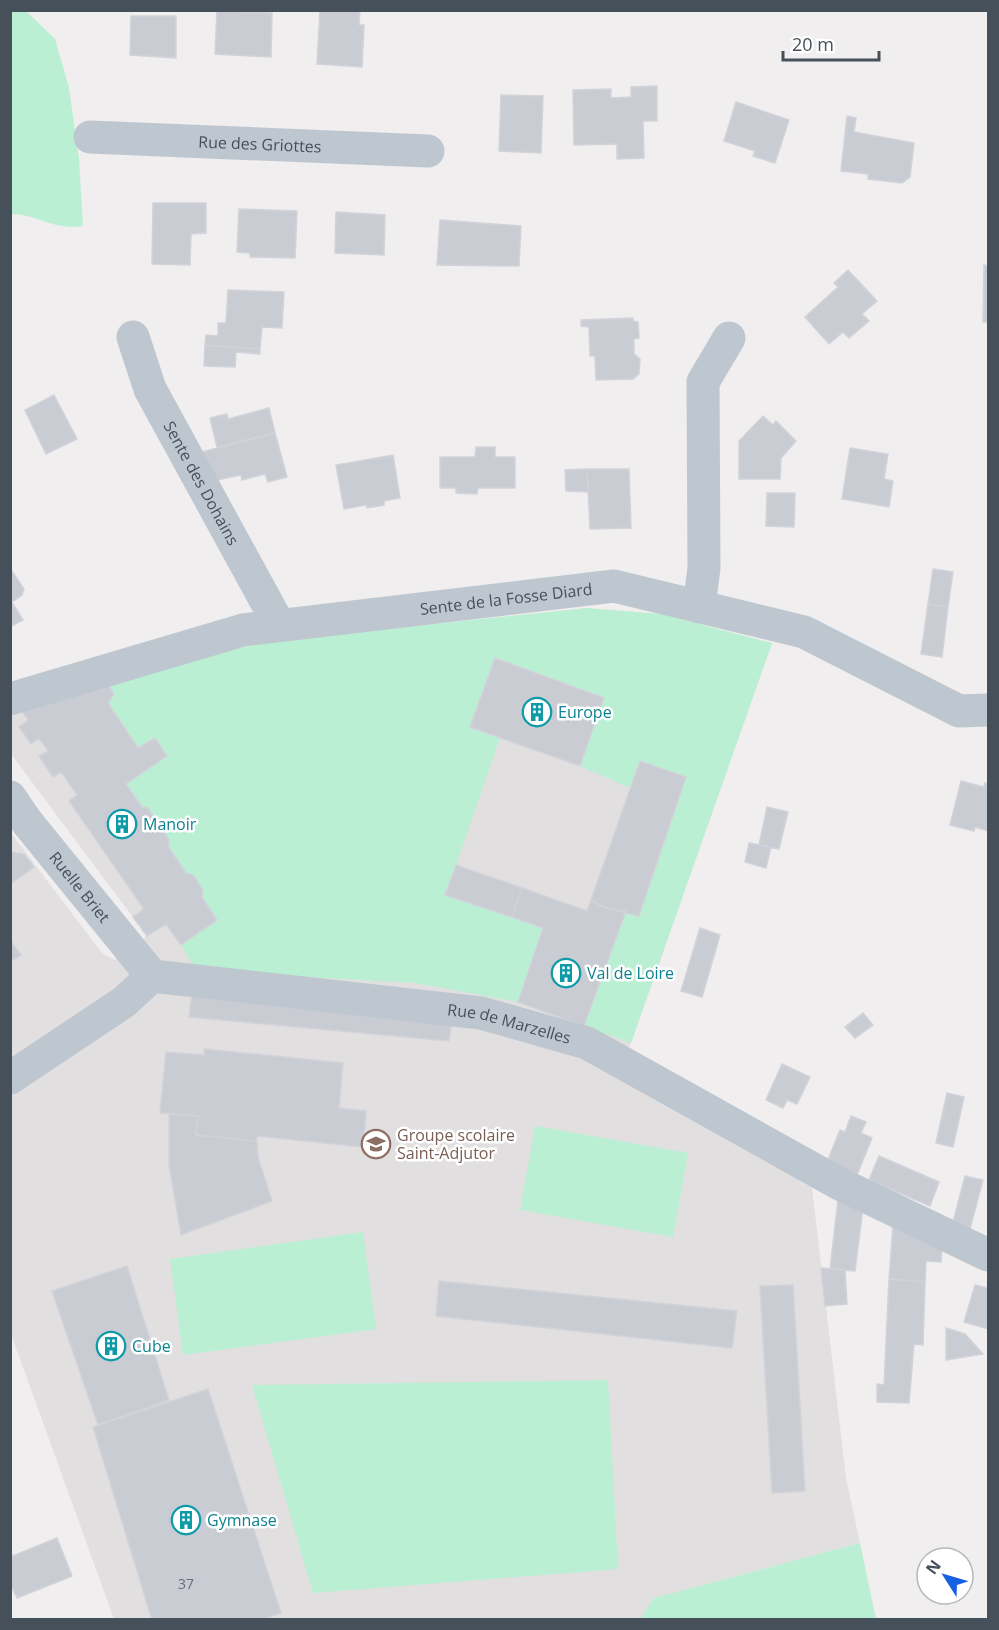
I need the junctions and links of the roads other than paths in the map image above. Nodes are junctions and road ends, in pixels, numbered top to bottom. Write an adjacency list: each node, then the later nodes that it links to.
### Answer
1 (90, 137): 2 (street, Rue des Griottes)
2 (428, 151)
3 (133, 337): 6 (street, Sente des Dohains)
4 (729, 338): 5 (street)
5 (699, 607): 6 (street, Sente de la Fosse Diard); 8 (street, Sente de la Fosse Diard)
6 (279, 625): 7 (street, Sente de la Fosse Diard)
7 (10, 699)
8 (988, 710)
9 (10, 797): 10 (street, Ruelle Briet)
10 (152, 976): 11 (street); 12 (street, Rue de Marzelles)
11 (10, 1078)
12 (988, 1255)

